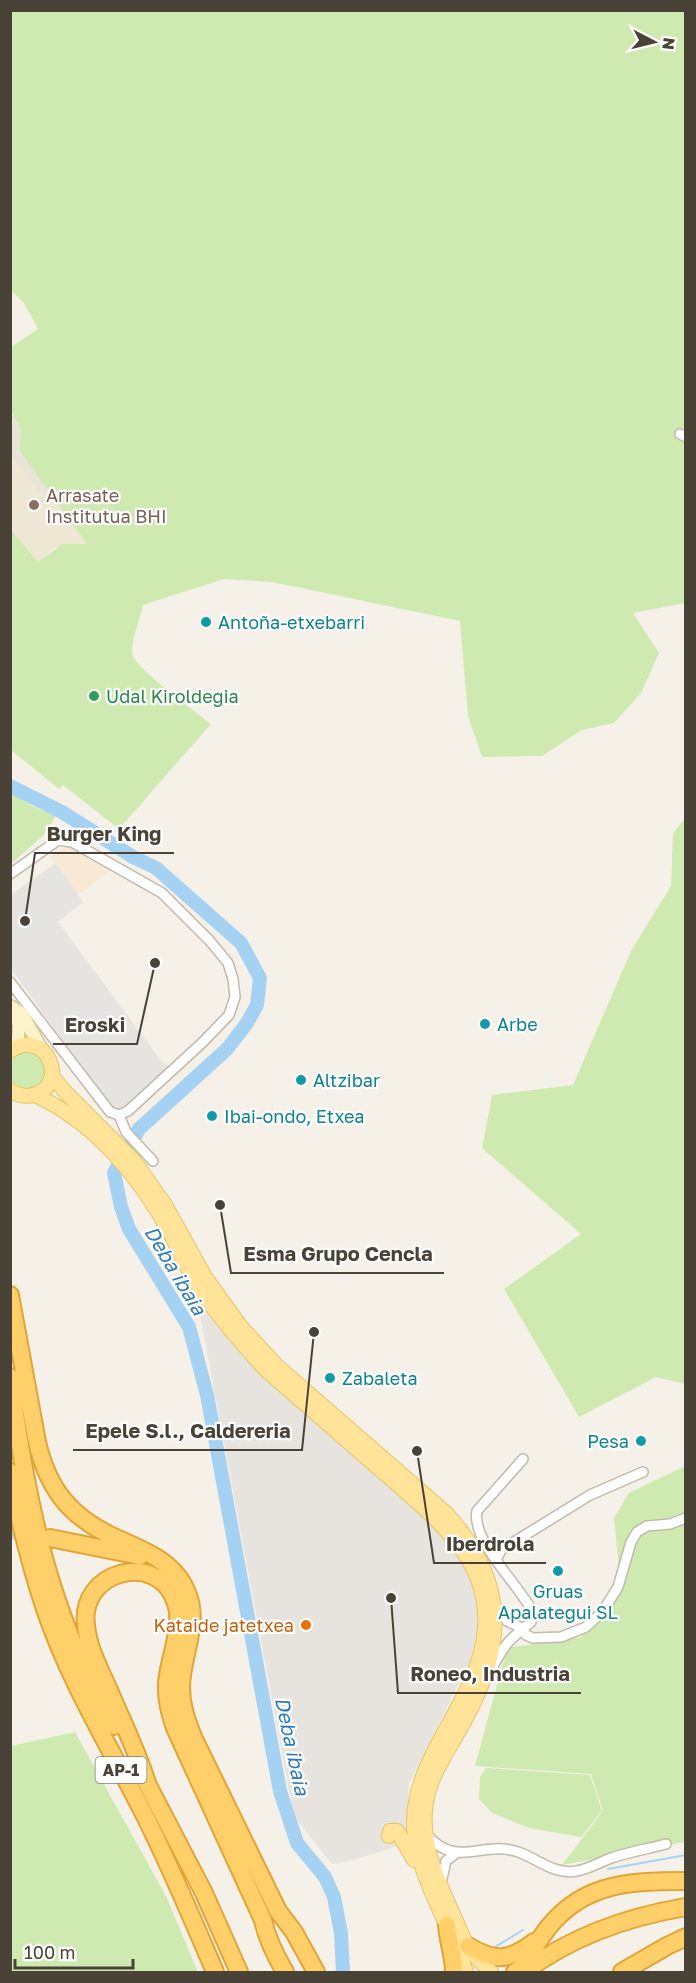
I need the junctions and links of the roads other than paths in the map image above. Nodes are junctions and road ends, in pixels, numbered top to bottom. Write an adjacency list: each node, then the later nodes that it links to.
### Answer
1 (10, 874): 9 (street)
2 (10, 982): 9 (street)
3 (12, 1007): 4 (street); 5 (street)
4 (14, 1049): 5 (main road)
5 (42, 1050): 6 (main road)
6 (52, 1076): 8 (main road); 10 (main road)
7 (10, 1090): 8 (main road)
8 (35, 1095): 10 (main road)
9 (118, 1115): 11 (street)
10 (110, 1144): 12 (main road)
11 (151, 1158)
12 (140, 1177): 24 (main road); 34 (main road)
13 (10, 1295): 23 (highway)
14 (10, 1377): 27 (highway, AP-1)
15 (523, 1459): 21 (street)
16 (10, 1472): 22 (highway, AP-1)
17 (643, 1472): 21 (street)
18 (10, 1510): 22 (highway)
19 (686, 1518): 25 (street)
20 (51, 1542): 23 (highway)
21 (496, 1560): 25 (street)
22 (31, 1566): 43 (highway, AP-1)
23 (166, 1574): 27 (highway); 36 (highway); 37 (highway)
24 (494, 1603): 25 (street); 26 (main road)
25 (522, 1628): 26 (street)
26 (479, 1689): 28 (main road)
27 (147, 1783): 44 (highway, AP-1)
28 (424, 1832): 31 (street); 33 (main road)
29 (389, 1836): 34 (main road)
30 (666, 1844): 31 (street)
31 (455, 1854): 33 (street)
32 (686, 1881): 39 (highway)
33 (442, 1887): 41 (main road)
34 (438, 1905): 38 (main road)
35 (686, 1907): 42 (highway)
36 (278, 1911): 47 (highway); 48 (highway)
37 (263, 1920): 45 (highway); 46 (highway)
38 (447, 1925): 49 (highway); 50 (main road)
39 (542, 1935): 41 (highway); 52 (highway)
40 (686, 1937): 55 (highway)
41 (468, 1946): 51 (main road)
42 (564, 1950): 53 (highway); 54 (highway)
43 (215, 1972)
44 (239, 1972)
45 (285, 1972)
46 (295, 1972)
47 (303, 1972)
48 (316, 1972)
49 (454, 1972)
50 (466, 1972)
51 (492, 1972)
52 (515, 1972)
53 (524, 1972)
54 (538, 1972)
55 (622, 1972)

